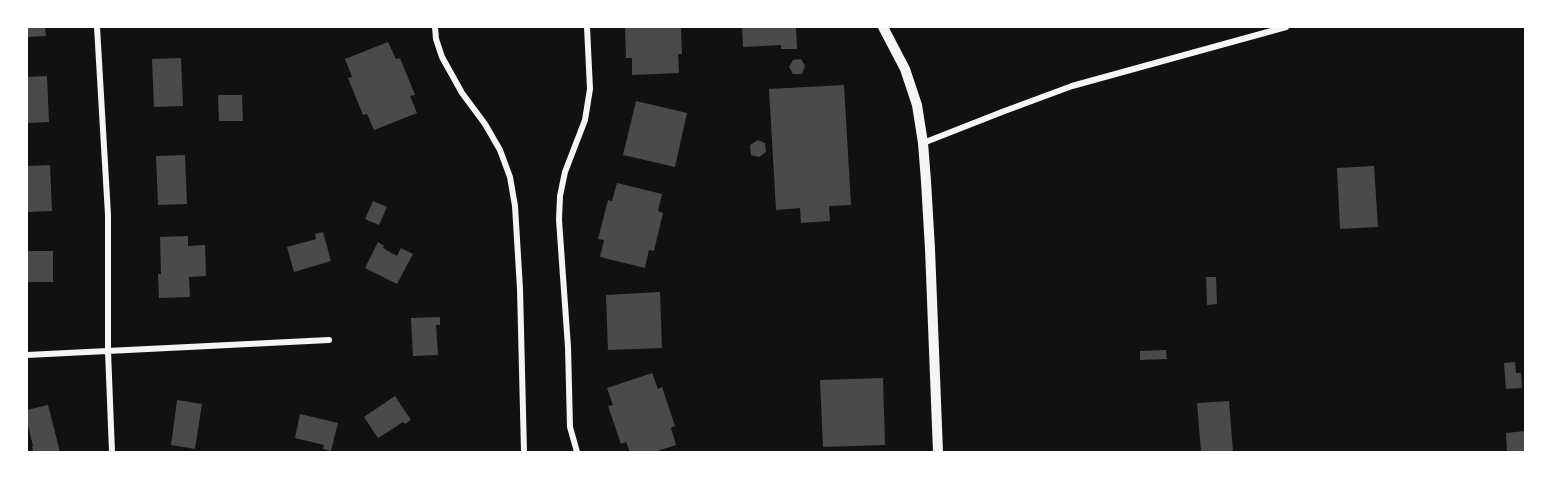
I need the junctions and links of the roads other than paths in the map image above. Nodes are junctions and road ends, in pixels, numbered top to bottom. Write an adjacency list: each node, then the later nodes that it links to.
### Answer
1 (97, 27): 8 (street)
2 (435, 27): 11 (street)
3 (587, 27): 12 (street)
4 (883, 27): 6 (street)
5 (1286, 27): 6 (street)
6 (923, 143): 13 (street)
7 (329, 340): 8 (street)
8 (108, 351): 9 (street); 10 (street)
9 (27, 355)
10 (112, 452)
11 (524, 452)
12 (577, 452)
13 (938, 452)

